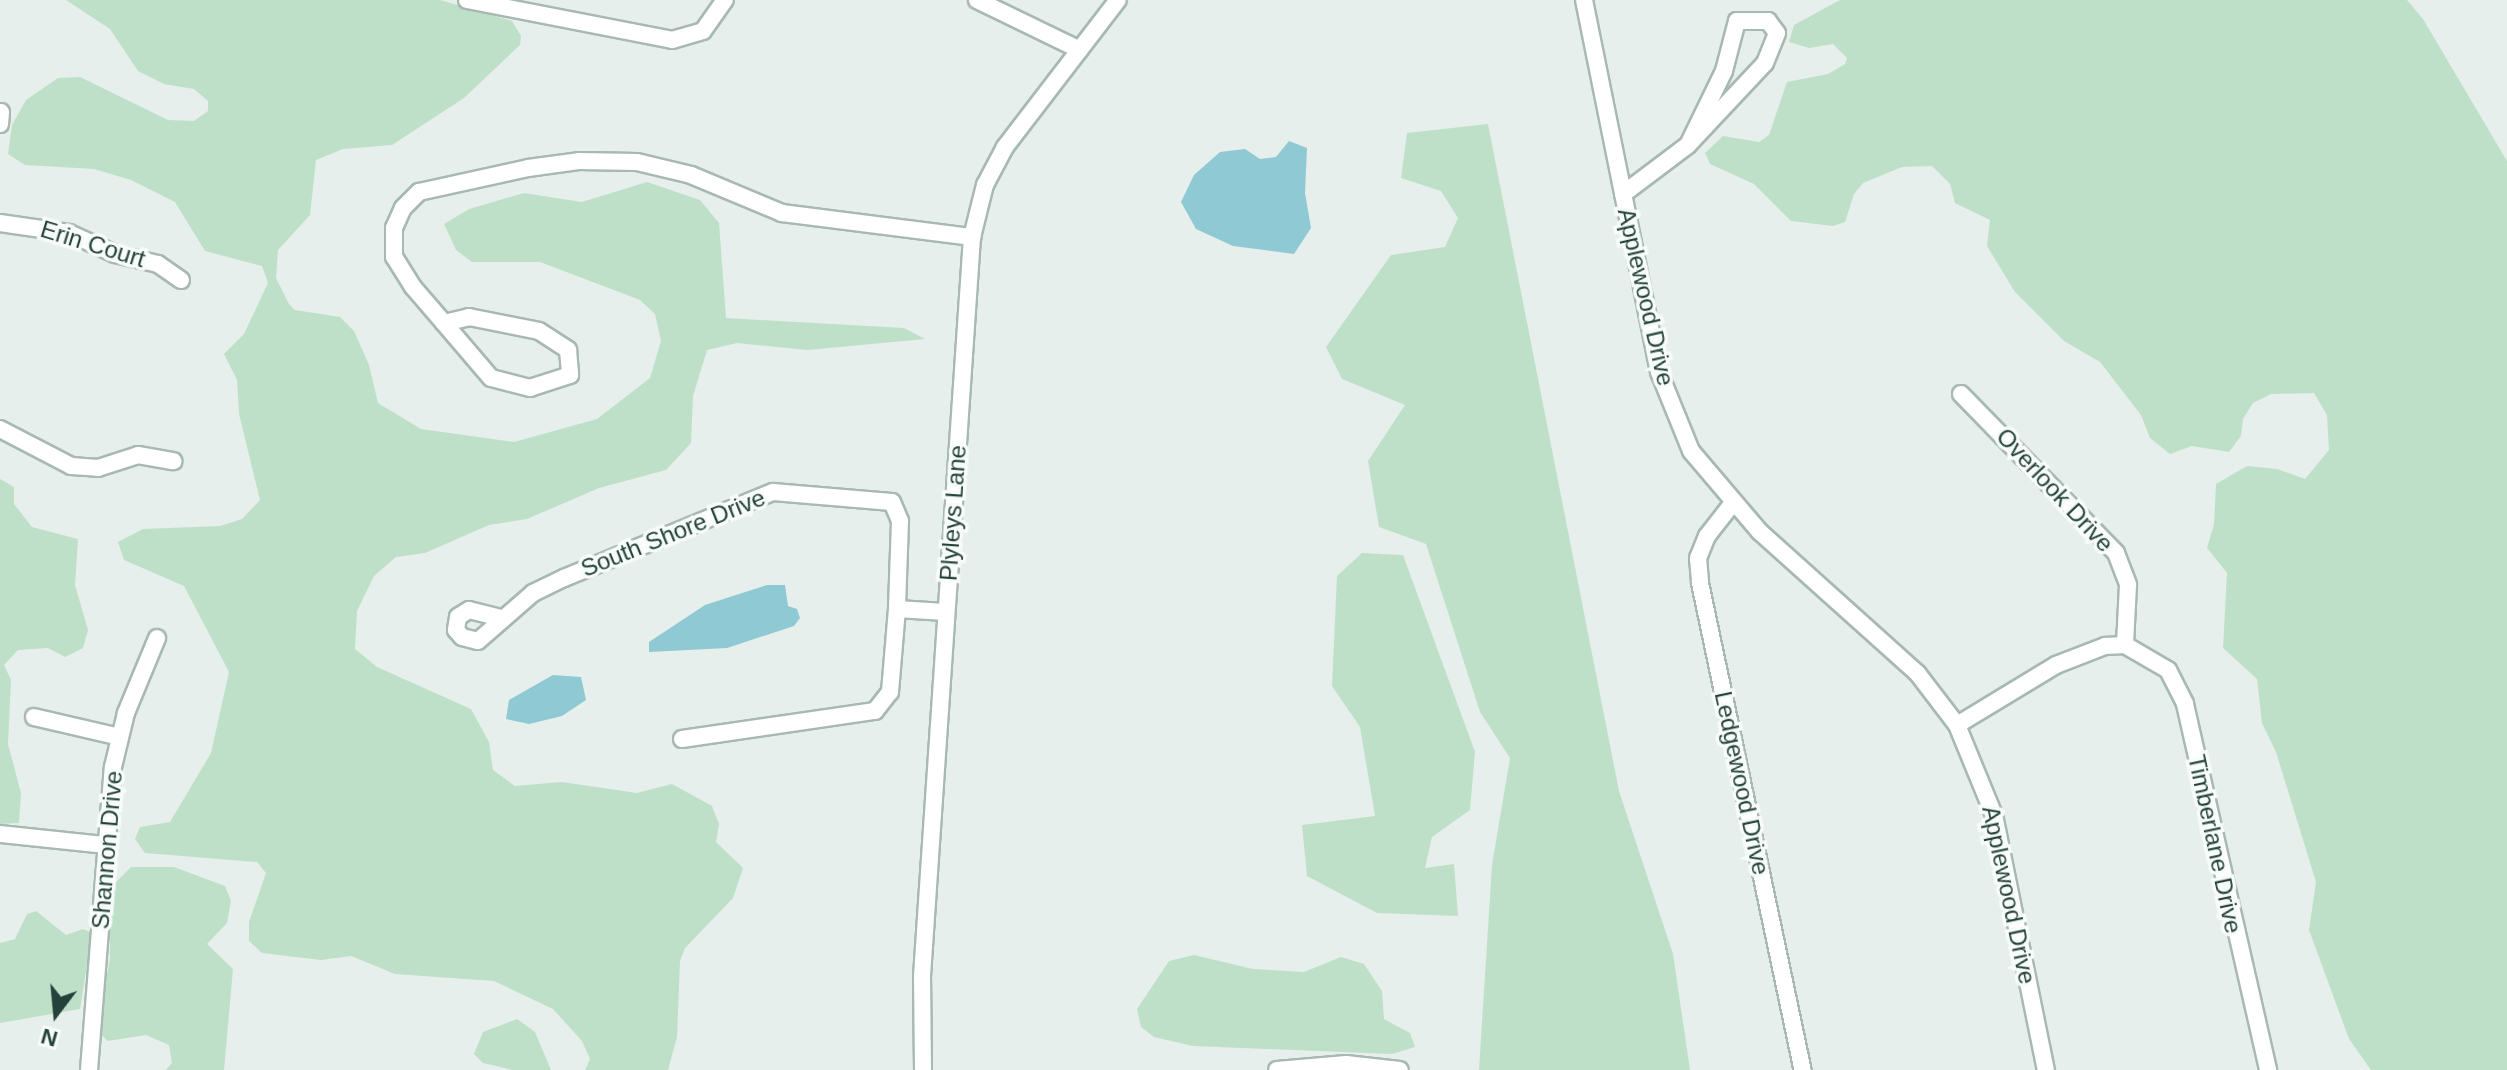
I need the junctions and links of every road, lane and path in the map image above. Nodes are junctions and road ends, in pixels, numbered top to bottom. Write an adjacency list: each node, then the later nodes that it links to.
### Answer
1 (467, 0): 2 (street)
2 (725, 0)
3 (977, 0): 6 (street)
4 (1118, 0): 6 (street, Plyleys Lane)
5 (1584, 0): 10 (street, Applewood Drive)
6 (1080, 50): 12 (street, Plyleys Lane)
7 (1, 112): 8 (street)
8 (0, 124)
9 (1688, 145): 9 (street); 10 (street)
10 (1623, 194): 18 (street, Applewood Drive)
11 (0, 223): 13 (street, Erin Court)
12 (972, 237): 14 (street); 20 (street, Plyleys Lane)
13 (181, 280)
14 (444, 323): 14 (street)
15 (1961, 394): 23 (street, Overlook Drive)
16 (0, 429): 17 (street)
17 (173, 461)
18 (1732, 504): 25 (street, Applewood Drive); 34 (street, Ledgewood Drive)
19 (897, 609): 20 (street); 21 (street, South Shore Drive); 27 (street)
20 (945, 612): 31 (street, Plyleys Lane)
21 (501, 618)
22 (157, 638): 26 (street, Shannon Drive)
23 (2125, 645): 25 (street); 36 (street, Timberlane Drive)
24 (34, 717): 26 (street)
25 (1957, 725): 35 (street, Applewood Drive)
26 (120, 737): 29 (street, Shannon Drive)
27 (682, 739)
28 (0, 834): 29 (street)
29 (105, 845): 30 (street, Shannon Drive)
30 (89, 1070)
31 (923, 1070)
32 (1277, 1070): 33 (street)
33 (1400, 1070)
34 (1803, 1070)
35 (2046, 1070)
36 (2268, 1070)

